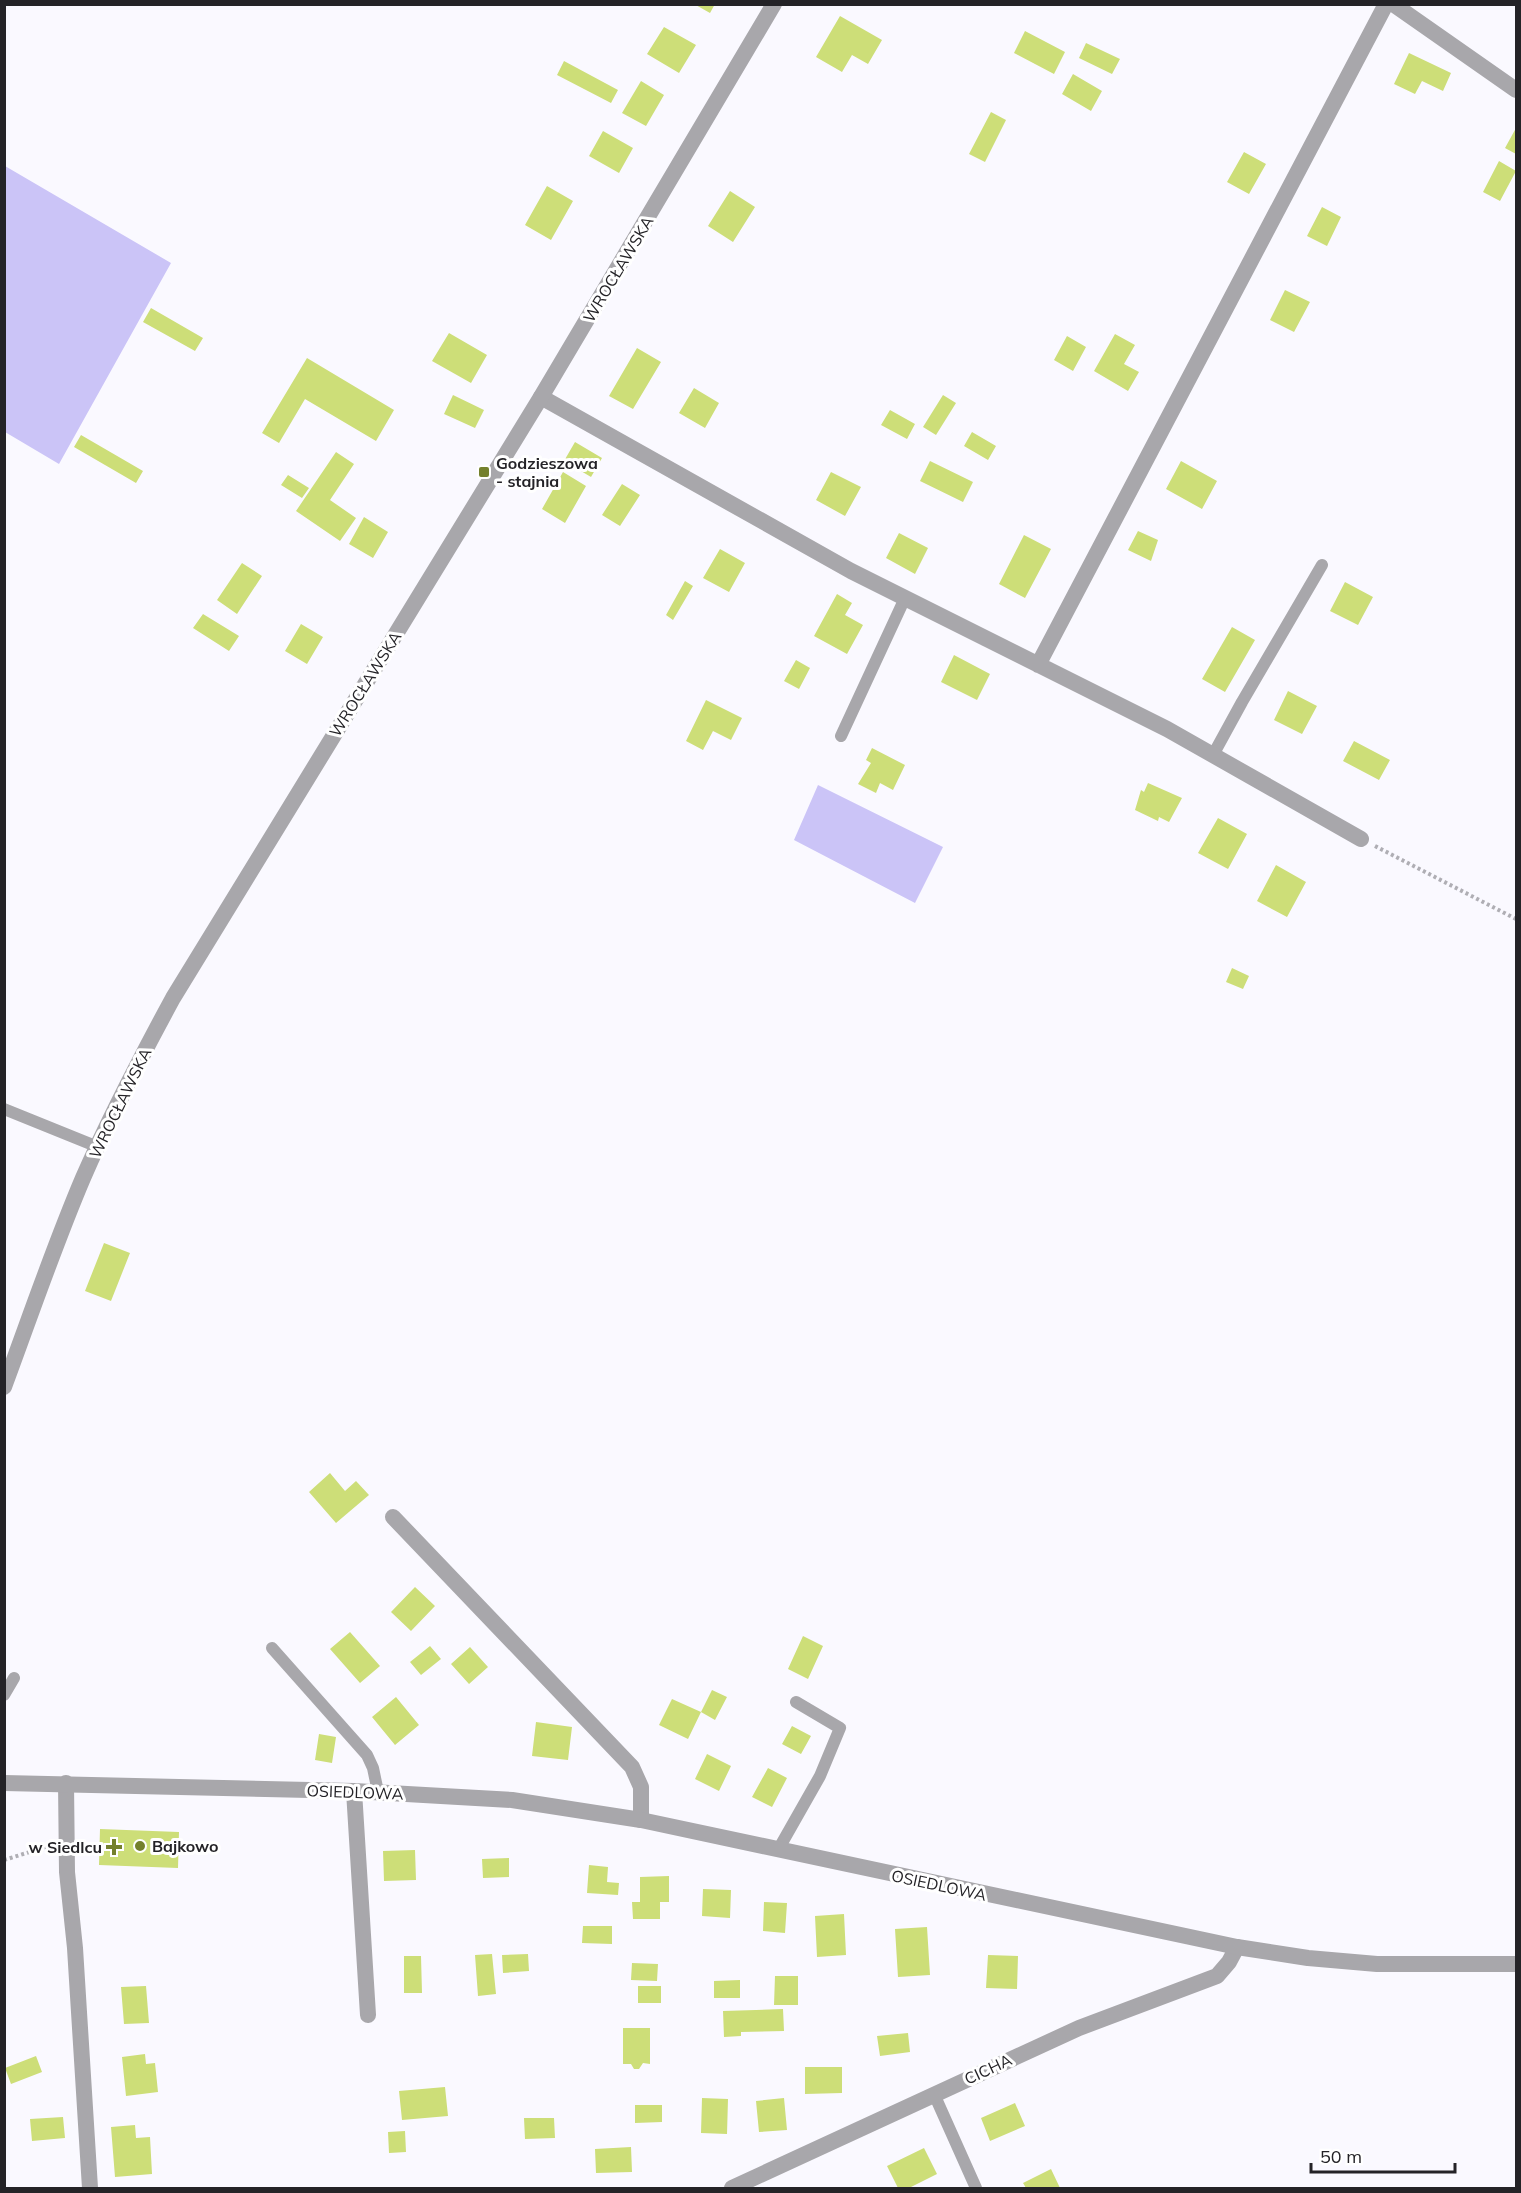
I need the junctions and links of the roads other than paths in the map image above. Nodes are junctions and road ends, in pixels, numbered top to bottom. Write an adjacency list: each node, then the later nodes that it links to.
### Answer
1 (774, 4): 5 (street, WROCŁAWSKA)
2 (1386, 4): 8 (street)
3 (1393, 4): 4 (street)
4 (1516, 90)
5 (541, 397): 7 (street); 13 (street, WROCŁAWSKA)
6 (1322, 565): 10 (lane)
7 (905, 598): 8 (street); 9 (lane)
8 (1038, 665): 10 (street)
9 (841, 736)
10 (1213, 755): 11 (street)
11 (1361, 839)
12 (4, 1109): 13 (lane)
13 (98, 1147): 14 (street, WROCŁAWSKA)
14 (4, 1387)
15 (393, 1517): 24 (street)
16 (272, 1648): 23 (lane)
17 (14, 1678): 18 (lane)
18 (4, 1695)
19 (796, 1702): 25 (lane)
20 (4, 1783): 21 (street, OSIEDLOWA)
21 (66, 1783): 22 (street, OSIEDLOWA); 30 (street)
22 (354, 1791): 23 (street, OSIEDLOWA); 28 (street)
23 (378, 1792): 24 (street, OSIEDLOWA)
24 (641, 1820): 25 (street, OSIEDLOWA)
25 (778, 1850): 26 (street, OSIEDLOWA)
26 (1237, 1947): 27 (street, OSIEDLOWA); 29 (street, CICHA)
27 (1516, 1964)
28 (368, 2015)
29 (934, 2094): 31 (street, CICHA); 32 (lane)
30 (90, 2188)
31 (732, 2188)
32 (976, 2188)

